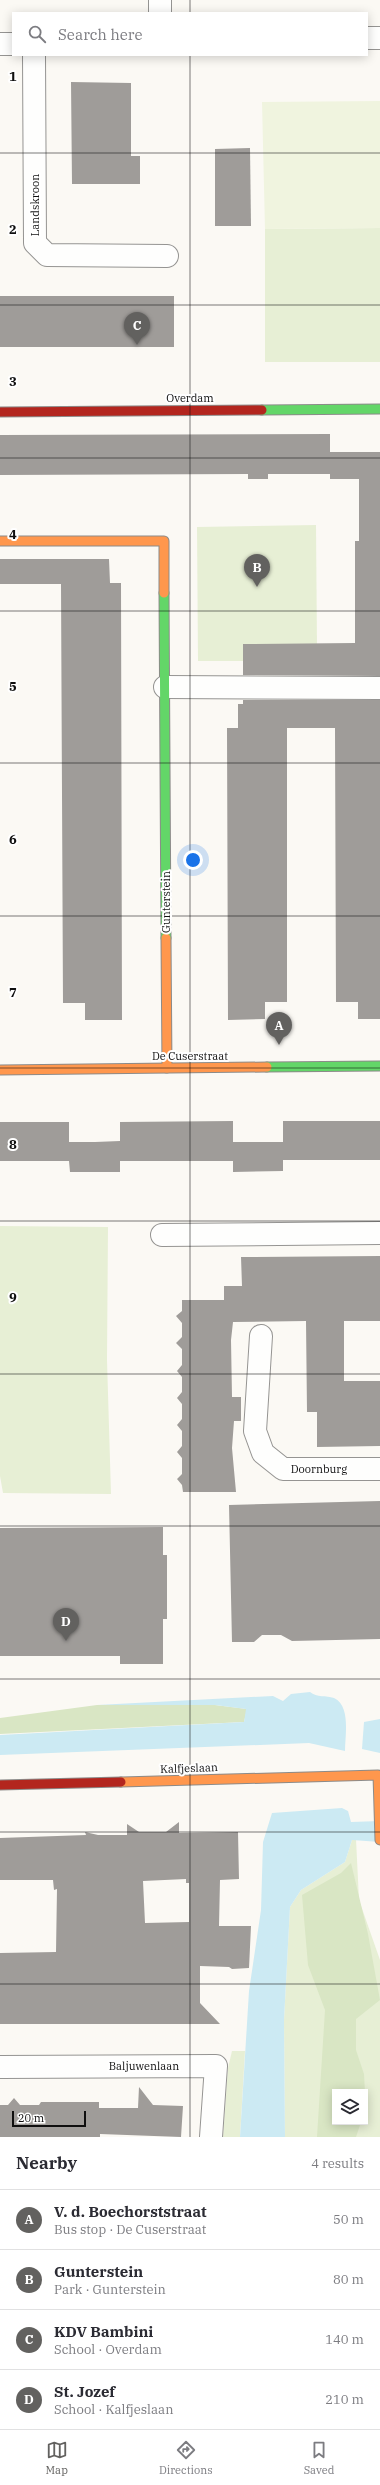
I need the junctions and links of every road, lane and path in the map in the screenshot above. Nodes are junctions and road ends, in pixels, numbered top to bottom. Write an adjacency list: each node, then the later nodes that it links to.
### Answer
1 (160, 0): 2 (street)
2 (160, 12)
3 (368, 38): 4 (street)
4 (380, 38)
5 (0, 44): 6 (street)
6 (12, 44)
7 (34, 56): 8 (street, Landskroon)
8 (167, 256)
9 (380, 409): 10 (street, Overdam)
10 (0, 412)
11 (0, 541): 12 (street, Gunterstein)
12 (165, 687): 13 (street); 15 (street, Gunterstein)
13 (380, 688)
14 (380, 1066): 15 (street, De Cuserstraat)
15 (167, 1068): 16 (street, De Cuserstraat)
16 (0, 1070)
17 (380, 1233): 18 (street)
18 (162, 1235)
19 (261, 1336): 20 (street, Doornburg)
20 (380, 1469)
21 (0, 1785): 22 (street, Kalfjeslaan)
22 (380, 1840)
23 (0, 2067): 24 (street, Baljuwenlaan)
24 (211, 2137)

